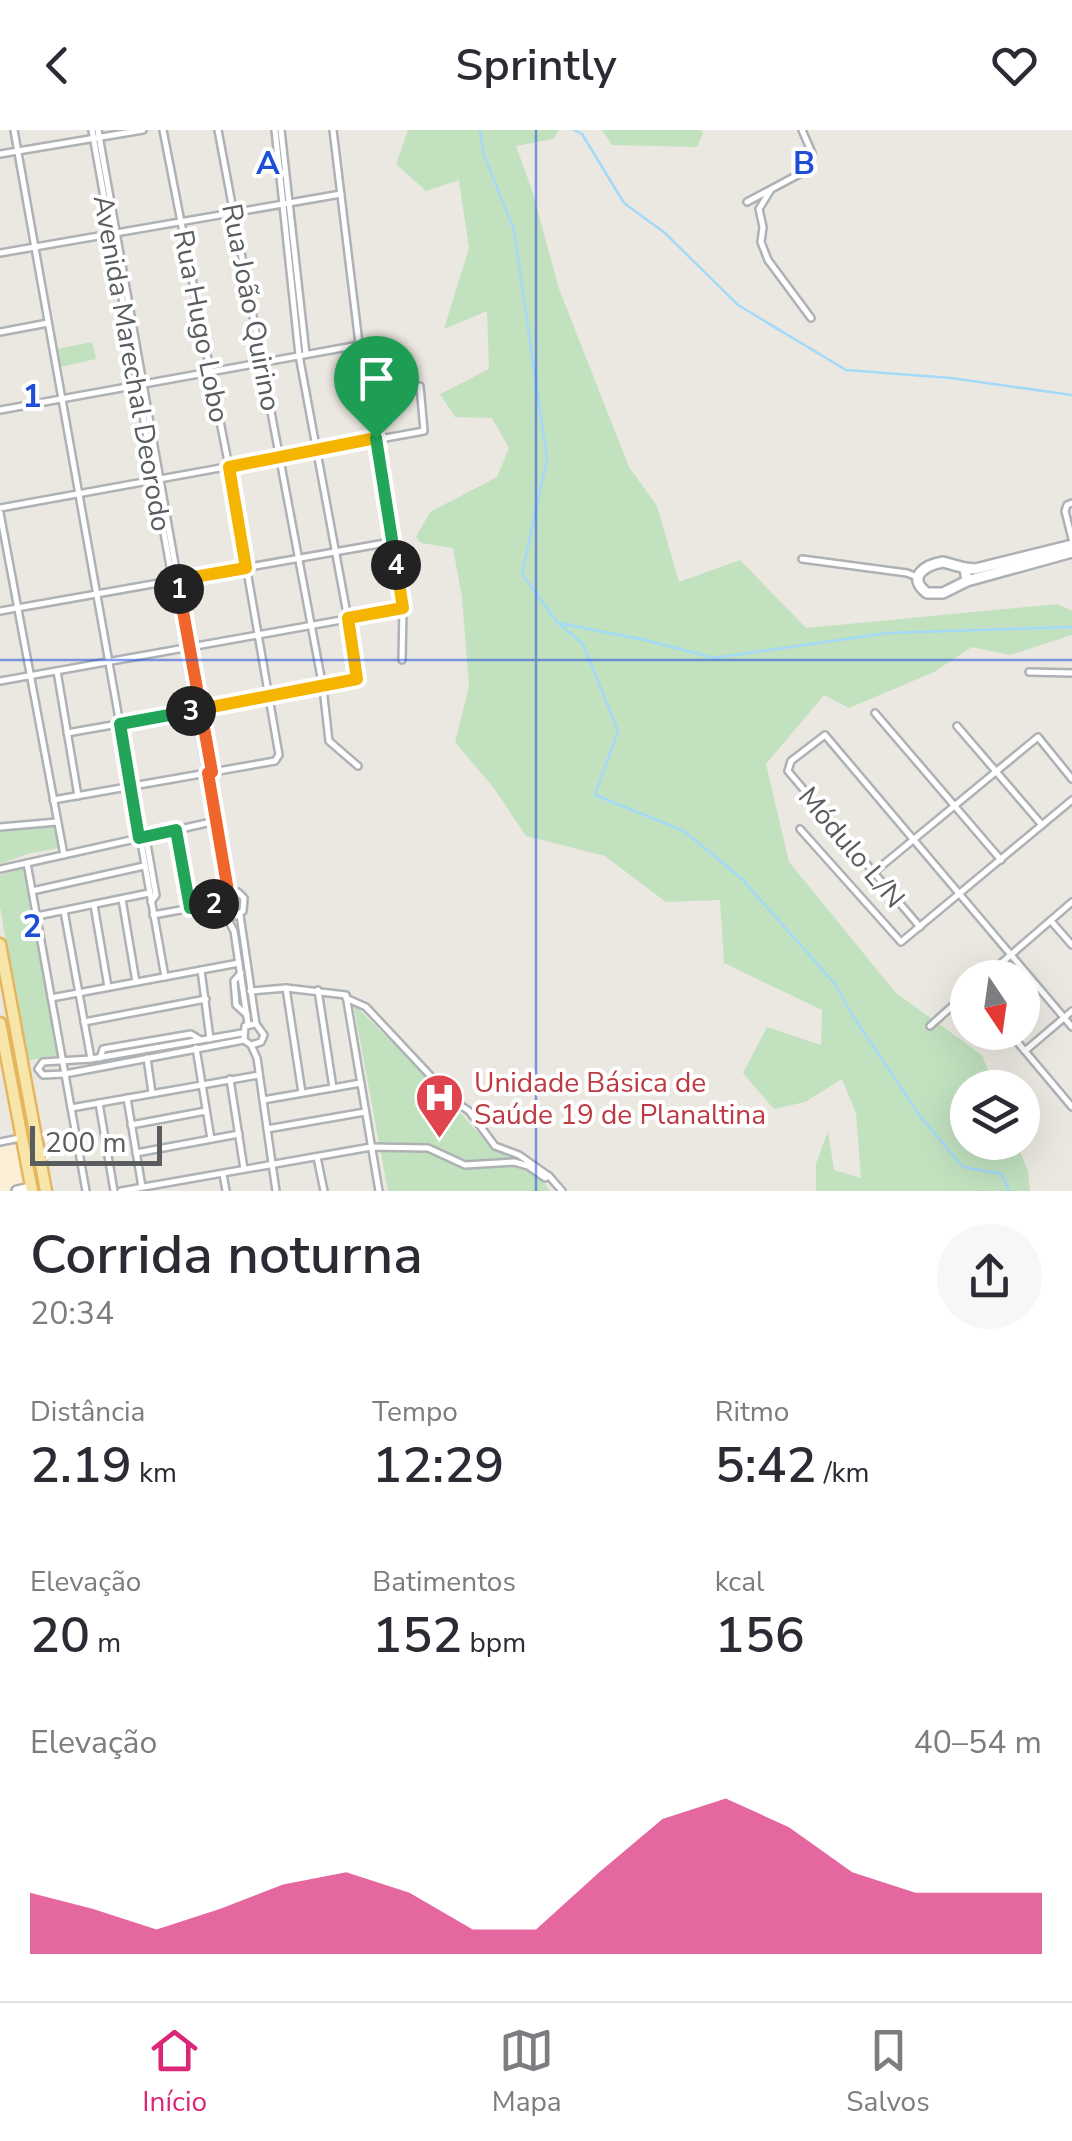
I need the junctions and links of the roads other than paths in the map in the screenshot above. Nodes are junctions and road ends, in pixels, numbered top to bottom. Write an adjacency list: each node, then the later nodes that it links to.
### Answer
1 (14, 130): 9 (street)
2 (143, 130): 8 (street)
3 (163, 130): 16 (street, Rua Hugo Lobo)
4 (218, 130): 15 (street, Rua João Quirino)
5 (278, 130): 14 (street)
6 (333, 130): 12 (street)
7 (802, 130): 11 (street)
8 (96, 134): 9 (street); 17 (street, Avenida Marechal Deorodo)
9 (17, 151): 10 (street); 18 (street)
10 (0, 154)
11 (770, 192): 13 (street); 20 (street)
12 (341, 194): 14 (street); 23 (street)
13 (747, 202)
14 (286, 203): 15 (street); 24 (street)
15 (234, 211): 16 (street); 25 (street, Rua João Quirino)
16 (181, 221): 17 (street); 26 (street, Rua Hugo Lobo)
17 (113, 233): 18 (street); 27 (street, Avenida Marechal Deorodo)
18 (34, 247): 19 (street); 21 (street)
19 (0, 253)
20 (811, 318)
21 (48, 323): 22 (street); 29 (street)
22 (0, 332)
23 (359, 345): 24 (street); 31 (street)
24 (302, 354): 25 (street); 32 (street)
25 (262, 362): 26 (street); 33 (street, Rua João Quirino)
26 (211, 372): 27 (street); 34 (street, Rua Hugo Lobo)
27 (140, 385): 29 (street); 35 (street, Avenida Marechal Deorodo)
28 (420, 386): 31 (street)
29 (62, 399): 30 (street); 36 (street)
30 (0, 410)
31 (376, 438): 32 (street); 39 (street)
32 (317, 451): 33 (street); 41 (street)
33 (280, 458): 34 (street); 42 (street, Rua João Quirino)
34 (229, 467): 35 (street); 45 (street, Rua Hugo Lobo)
35 (156, 480): 36 (street); 48 (street, Avenida Marechal Deorodo)
36 (78, 494): 38 (street); 50 (street)
37 (1072, 504): 40 (street)
38 (0, 510): 51 (street)
39 (392, 542): 41 (street); 52 (street)
40 (1072, 545): 44 (street)
41 (335, 552): 42 (street); 54 (street)
42 (299, 558): 45 (street); 55 (street, Rua João Quirino)
43 (802, 559): 47 (street)
44 (1026, 561): 46 (street); 49 (street)
45 (246, 568): 48 (street); 56 (street, Rua Hugo Lobo)
46 (965, 568): 47 (street); 49 (street)
47 (916, 578): 49 (street)
48 (175, 580): 50 (street); 57 (street, Avenida Marechal Deorodo)
49 (967, 580)
50 (96, 594): 51 (street); 59 (street)
51 (17, 608): 53 (street); 63 (street)
52 (403, 608): 54 (street); 58 (street)
53 (0, 611)
54 (348, 618): 55 (street); 65 (street)
55 (311, 625): 56 (street); 65 (street, Rua João Quirino)
56 (258, 634): 57 (street); 66 (street, Rua Hugo Lobo)
57 (187, 647): 59 (street); 67 (street, Avenida Marechal Deorodo)
58 (402, 660)
59 (108, 661): 60 (street); 69 (street)
60 (56, 670): 63 (street); 71 (street)
61 (1029, 672): 62 (street)
62 (1072, 673)
63 (29, 675): 64 (street); 78 (street)
64 (0, 681)
65 (323, 688): 66 (street); 72 (street, Rua João Quirino)
66 (270, 697): 67 (street); 74 (street, Rua Hugo Lobo)
67 (199, 710): 69 (street); 74 (street, Avenida Marechal Deorodo)
68 (874, 712): 80 (street)
69 (120, 724): 71 (street); 76 (street)
70 (957, 726): 73 (street)
71 (66, 732): 77 (street)
72 (358, 766)
73 (995, 771): 75 (street); 80 (street); 83 (street)
74 (210, 772): 76 (street); 81 (street, Avenida Marechal Deorodo); 97 (street, Avenida Marechal Deorodo)
75 (1072, 779)
76 (130, 786): 77 (street); 88 (street)
77 (78, 796): 78 (street)
78 (53, 800): 82 (street)
79 (1072, 800): 83 (street)
80 (954, 805): 87 (street); 91 (street)
81 (216, 821): 85 (street); 97 (street, Avenida Marechal Deorodo)
82 (56, 822): 84 (street); 90 (street)
83 (1042, 825): 91 (street)
84 (0, 827)
85 (176, 830): 88 (street); 105 (street)
86 (800, 830): 112 (street)
87 (914, 838): 95 (street); 95 (street, Módulo L/N); 99 (street)
88 (140, 840): 89 (street); 90 (street)
89 (145, 852): 93 (street); 101 (street)
90 (64, 855): 92 (street)
91 (1000, 860): 99 (street)
92 (28, 863): 94 (street); 96 (street)
93 (144, 866): 96 (street); 98 (street)
94 (0, 869)
95 (873, 872): 112 (street, Módulo L/N)
96 (32, 890): 109 (street)
97 (231, 891): 103 (street); 107 (street)
98 (150, 893): 100 (street); 101 (street)
99 (960, 894): 112 (street); 115 (street)
100 (122, 899): 104 (street); 120 (street)
101 (151, 902): 108 (street)
102 (1072, 902): 111 (street)
103 (219, 903): 105 (street); 110 (street)
104 (94, 905): 106 (street); 121 (street)
105 (190, 908): 108 (street)
106 (64, 911): 109 (street); 125 (street)
107 (240, 914): 110 (street); 124 (street)
108 (153, 915): 119 (street)
109 (37, 916): 127 (street)
110 (227, 916): 117 (street)
111 (1050, 920): 114 (street); 115 (street)
112 (920, 926)
113 (0, 944): 137 (main road)
114 (1072, 945)
115 (1010, 953): 116 (street); 131 (street)
116 (1003, 960)
117 (239, 963): 118 (street); 133 (street)
118 (201, 970): 119 (street); 128 (street)
119 (165, 977): 120 (street)
120 (136, 982): 121 (street)
121 (108, 987): 125 (street)
122 (286, 988): 123 (street); 124 (street); 158 (street)
123 (318, 990): 126 (street); 156 (street)
124 (250, 991): 133 (street)
125 (79, 992): 127 (street); 132 (street)
126 (346, 996): 154 (street); 178 (street)
127 (51, 998): 149 (street)
128 (206, 1000): 132 (street); 139 (street)
129 (950, 1008): 134 (street)
130 (1072, 1011): 131 (street)
131 (1064, 1018): 135 (street); 144 (street)
132 (84, 1022): 148 (street)
133 (252, 1024): 138 (street); 140 (street)
134 (930, 1026)
135 (1072, 1027)
136 (1, 1029): 137 (main road); 145 (main road)
137 (16, 1032): 142 (main road)
138 (243, 1036): 139 (street); 141 (street); 143 (street)
139 (210, 1039): 148 (street)
140 (260, 1042): 141 (street); 147 (street)
141 (251, 1044): 147 (street)
142 (18, 1048): 145 (main road); 183 (main road)
143 (196, 1048): 146 (street); 155 (street)
144 (1025, 1051): 162 (street)
145 (5, 1052): 150 (main road)
146 (146, 1058): 151 (street); 157 (street)
147 (257, 1058): 152 (street)
148 (91, 1060): 149 (street)
149 (63, 1063): 151 (street); 151 (street)
150 (4, 1069): 169 (main road)
151 (65, 1074): 163 (street)
152 (260, 1074): 153 (street); 160 (street)
153 (230, 1079): 155 (street); 168 (street)
154 (361, 1083): 156 (street); 165 (street)
155 (202, 1084): 157 (street); 164 (street)
156 (333, 1088): 158 (street)
157 (152, 1093): 159 (street)
158 (302, 1093): 160 (street)
159 (127, 1098): 161 (street); 166 (street)
160 (263, 1100): 167 (street)
161 (99, 1103): 163 (street); 185 (street)
162 (1072, 1107)
163 (71, 1108): 184 (street)
164 (206, 1111): 166 (street); 170 (street)
165 (366, 1112): 167 (street); 172 (street)
166 (132, 1125): 173 (street)
167 (267, 1129): 175 (street)
168 (239, 1134): 170 (street); 176 (street)
169 (20, 1138): 171 (street); 181 (main road)
170 (211, 1139): 173 (street)
171 (0, 1142)
172 (371, 1147): 174 (street); 178 (street); 190 (street)
173 (136, 1153): 180 (street)
174 (317, 1157): 175 (street); 189 (street)
175 (272, 1165): 176 (street); 188 (street)
176 (244, 1170): 177 (street)
177 (223, 1173): 179 (street); 187 (street)
178 (549, 1176): 191 (street)
179 (176, 1182): 180 (street); 186 (street)
180 (142, 1187): 185 (street)
181 (31, 1190): 182 (street)
182 (17, 1191)
183 (46, 1191)
184 (86, 1191)
185 (117, 1191)
186 (178, 1191)
187 (226, 1191)
188 (276, 1191)
189 (324, 1191)
190 (379, 1191)
191 (562, 1191)

